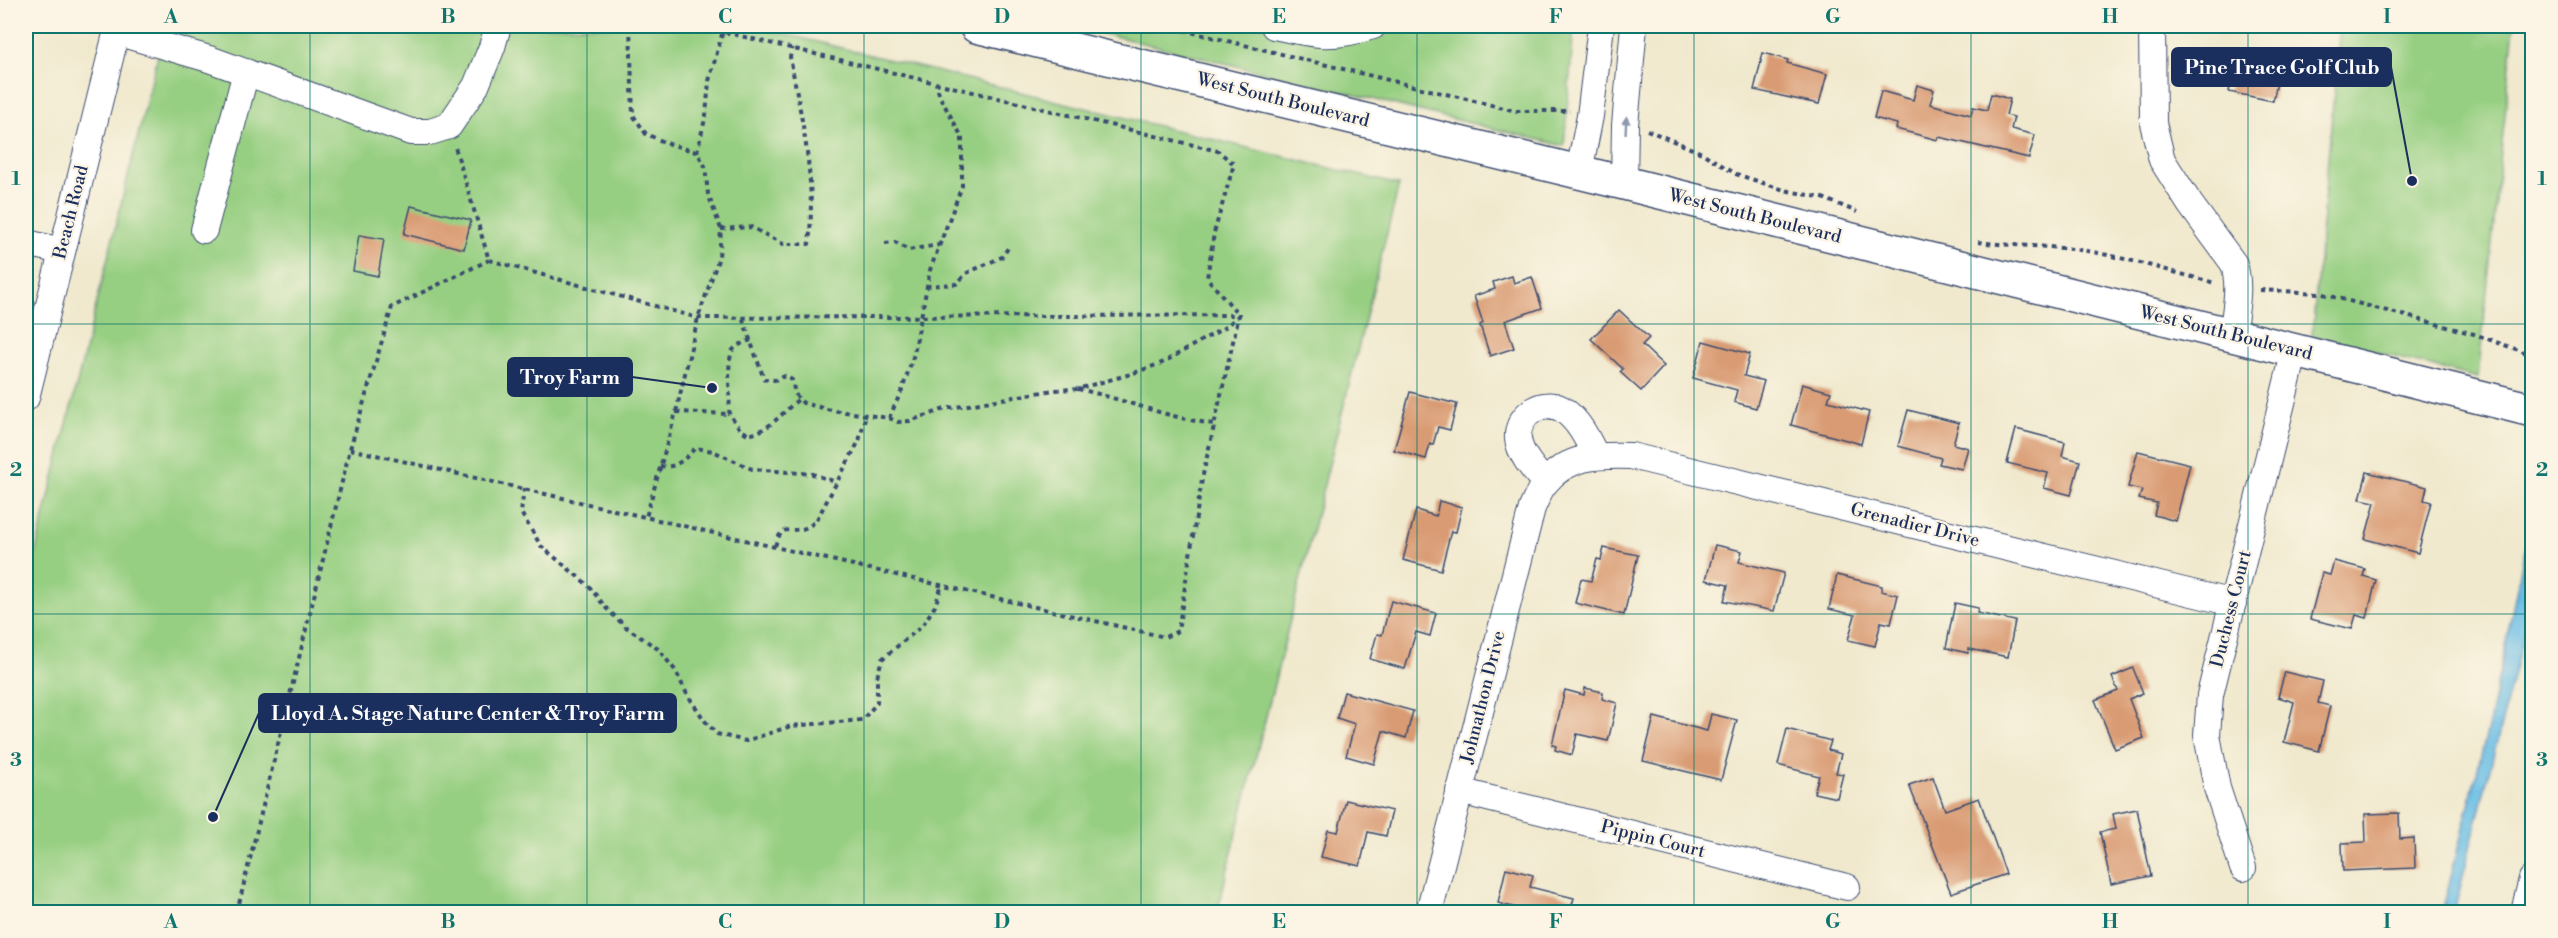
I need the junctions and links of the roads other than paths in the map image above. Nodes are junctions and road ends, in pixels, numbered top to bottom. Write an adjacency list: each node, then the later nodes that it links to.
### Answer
1 (498, 26): 9 (street)
2 (976, 26): 10 (main road, West South Boulevard)
3 (1274, 26): 4 (street)
4 (1373, 26)
5 (2152, 26): 15 (street)
6 (1601, 27): 7 (street); 10 (street)
7 (1634, 28): 11 (street, one-way to 7)
8 (117, 29): 9 (street); 14 (street, Beach Road)
9 (246, 72): 12 (street)
10 (1579, 172): 11 (main road, West South Boulevard)
11 (1624, 183): 15 (main road, West South Boulevard)
12 (204, 230)
13 (26, 243): 14 (street)
14 (62, 251): 17 (street, Beach Road)
15 (2232, 335): 16 (main road, West South Boulevard)
16 (2295, 350): 18 (main road, West South Boulevard); 22 (street, Duchess Court)
17 (26, 398)
18 (2532, 410)
19 (1595, 454): 20 (street, Grenadier Drive); 21 (street); 22 (street, Grenadier Drive)
20 (1565, 466): 21 (street, Johnathon Drive)
21 (1545, 483): 23 (street, Johnathon Drive)
22 (2233, 603): 24 (street, Duchess Court)
23 (1459, 791): 26 (street, Pippin Court); 27 (street, Johnathon Drive)
24 (2243, 868)
25 (2532, 879): 28 (street)
26 (1847, 887)
27 (1429, 912)
28 (2524, 912)

